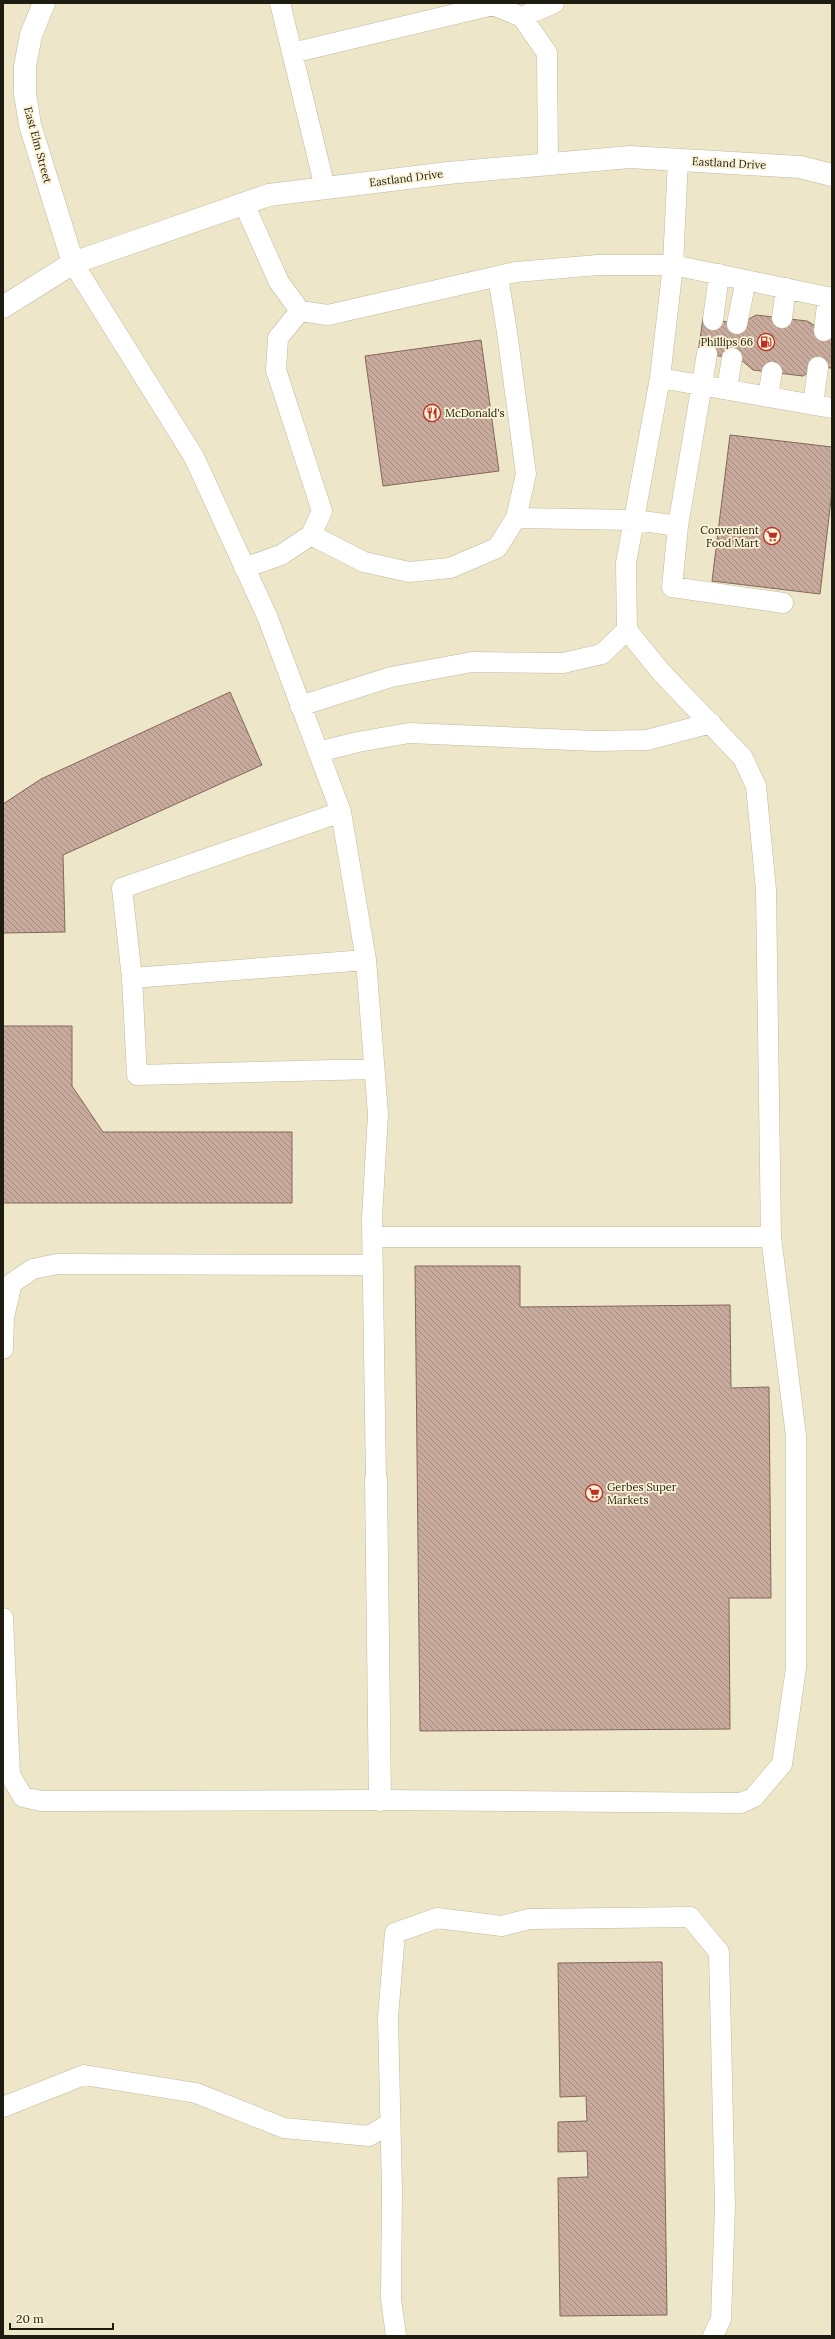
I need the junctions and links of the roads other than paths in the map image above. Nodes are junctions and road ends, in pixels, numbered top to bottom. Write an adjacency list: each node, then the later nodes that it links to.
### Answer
1 (280, 3): 5 (lane)
2 (554, 3): 4 (lane)
3 (42, 4): 11 (main road, East Elm Street)
4 (522, 17): 5 (lane); 7 (lane)
5 (292, 53): 9 (lane)
6 (678, 160): 7 (main road, Eastland Drive); 8 (main road, Eastland Drive); 12 (lane)
7 (548, 164): 9 (main road, Eastland Drive)
8 (832, 174)
9 (325, 188): 10 (main road, Eastland Drive)
10 (244, 204): 11 (main road, Eastland Drive); 19 (lane)
11 (74, 262): 18 (main road, Eastland Drive); 38 (lane)
12 (673, 265): 13 (lane); 14 (lane); 28 (lane)
13 (719, 274): 15 (lane); 21 (lane)
14 (498, 276): 19 (lane); 34 (lane)
15 (746, 280): 16 (lane); 22 (lane)
16 (786, 288): 17 (lane); 20 (lane)
17 (830, 297): 23 (lane)
18 (3, 307)
19 (300, 311): 37 (lane)
20 (782, 318)
21 (713, 320)
22 (737, 324)
23 (824, 331)
24 (707, 354): 29 (lane)
25 (732, 358): 30 (lane)
26 (818, 368): 32 (lane)
27 (772, 372): 31 (lane)
28 (660, 378): 29 (lane); 35 (lane)
29 (703, 385): 30 (lane); 36 (lane)
30 (727, 389): 31 (lane)
31 (768, 397): 32 (lane)
32 (812, 405): 33 (lane)
33 (832, 408)
34 (516, 518): 35 (lane); 37 (lane)
35 (635, 520): 36 (lane); 40 (lane)
36 (678, 526): 39 (lane)
37 (311, 535): 38 (lane)
38 (244, 568): 41 (lane)
39 (783, 603)
40 (627, 630): 41 (lane); 42 (lane)
41 (300, 706): 43 (lane)
42 (711, 723): 43 (lane); 49 (lane)
43 (318, 752): 44 (lane)
44 (341, 812): 45 (lane); 46 (lane)
45 (366, 960): 46 (lane); 47 (lane)
46 (132, 978): 47 (lane)
47 (374, 1069): 48 (lane)
48 (372, 1237): 49 (lane); 50 (lane)
49 (772, 1237): 54 (lane)
50 (372, 1265): 51 (lane); 52 (lane)
51 (3, 1349)
52 (376, 1480): 54 (main road)
53 (3, 1618): 54 (lane)
54 (380, 1800)
55 (3, 2107): 56 (lane)
56 (389, 2124): 57 (lane); 58 (lane)
57 (396, 2336)
58 (713, 2336)

